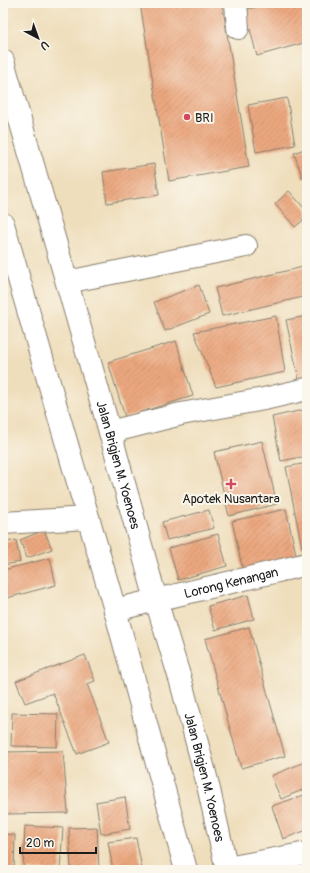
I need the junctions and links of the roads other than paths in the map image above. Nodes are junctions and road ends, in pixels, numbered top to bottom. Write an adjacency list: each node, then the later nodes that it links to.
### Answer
1 (236, 3): 2 (main road)
2 (238, 28)
3 (3, 61): 6 (main road, Jalan Brigjen M. Yoenoes)
4 (3, 224): 9 (main road)
5 (246, 246): 6 (main road)
6 (67, 282): 8 (main road, Jalan Brigjen M. Yoenoes)
7 (307, 389): 8 (main road)
8 (110, 432): 12 (main road, Jalan Brigjen M. Yoenoes)
9 (88, 518): 10 (main road); 13 (main road)
10 (3, 523)
11 (307, 564): 12 (main road, Lorong Kenangan)
12 (156, 600): 13 (main road, Lorong Kenangan); 15 (main road, Jalan Brigjen M. Yoenoes)
13 (115, 610): 16 (main road)
14 (307, 854): 15 (main road)
15 (227, 869)
16 (186, 870)

